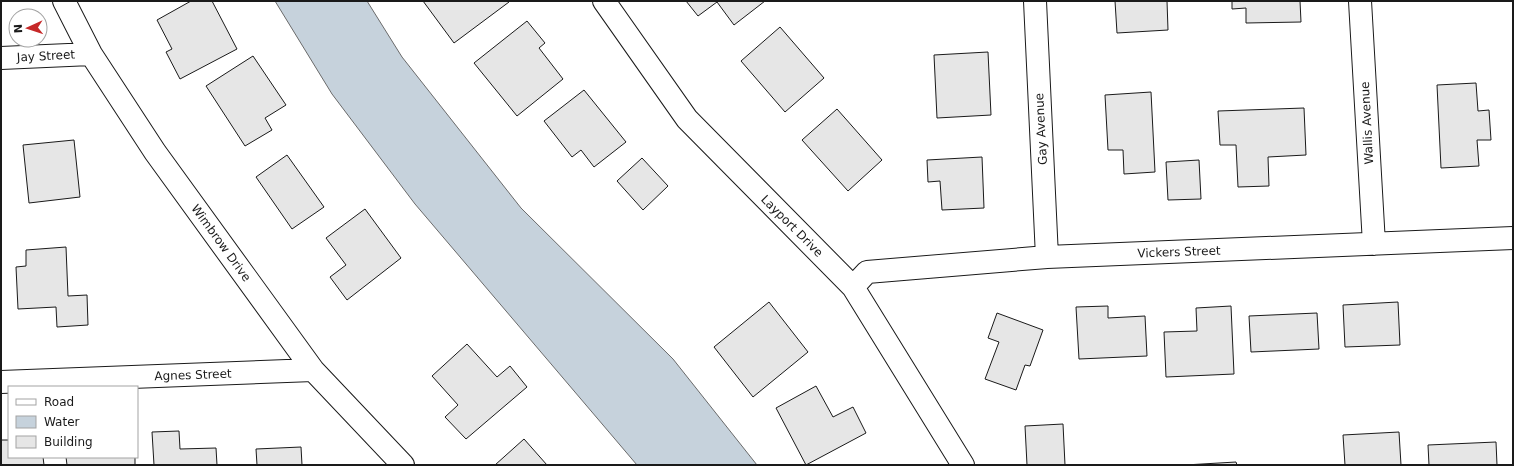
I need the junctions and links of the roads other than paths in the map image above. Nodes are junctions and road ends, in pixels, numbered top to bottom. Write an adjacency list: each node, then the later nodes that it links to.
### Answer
1 (64, 1): 5 (street, Wimbrow Drive)
2 (604, 1): 10 (street, Layport Drive)
3 (1035, 1): 9 (street, Gay Avenue)
4 (1360, 1): 8 (street, Wallis Avenue)
5 (91, 54): 6 (street, Jay Street); 11 (street, Wimbrow Drive)
6 (1, 58)
7 (1513, 238): 8 (street, Vickers Street)
8 (1374, 244): 9 (street, Vickers Street)
9 (1047, 257): 10 (street, Vickers Street)
10 (853, 287): 14 (street, Layport Drive)
11 (313, 370): 12 (street, Agnes Street); 13 (street, Wimbrow Drive)
12 (1, 382)
13 (403, 465)
14 (963, 465)

